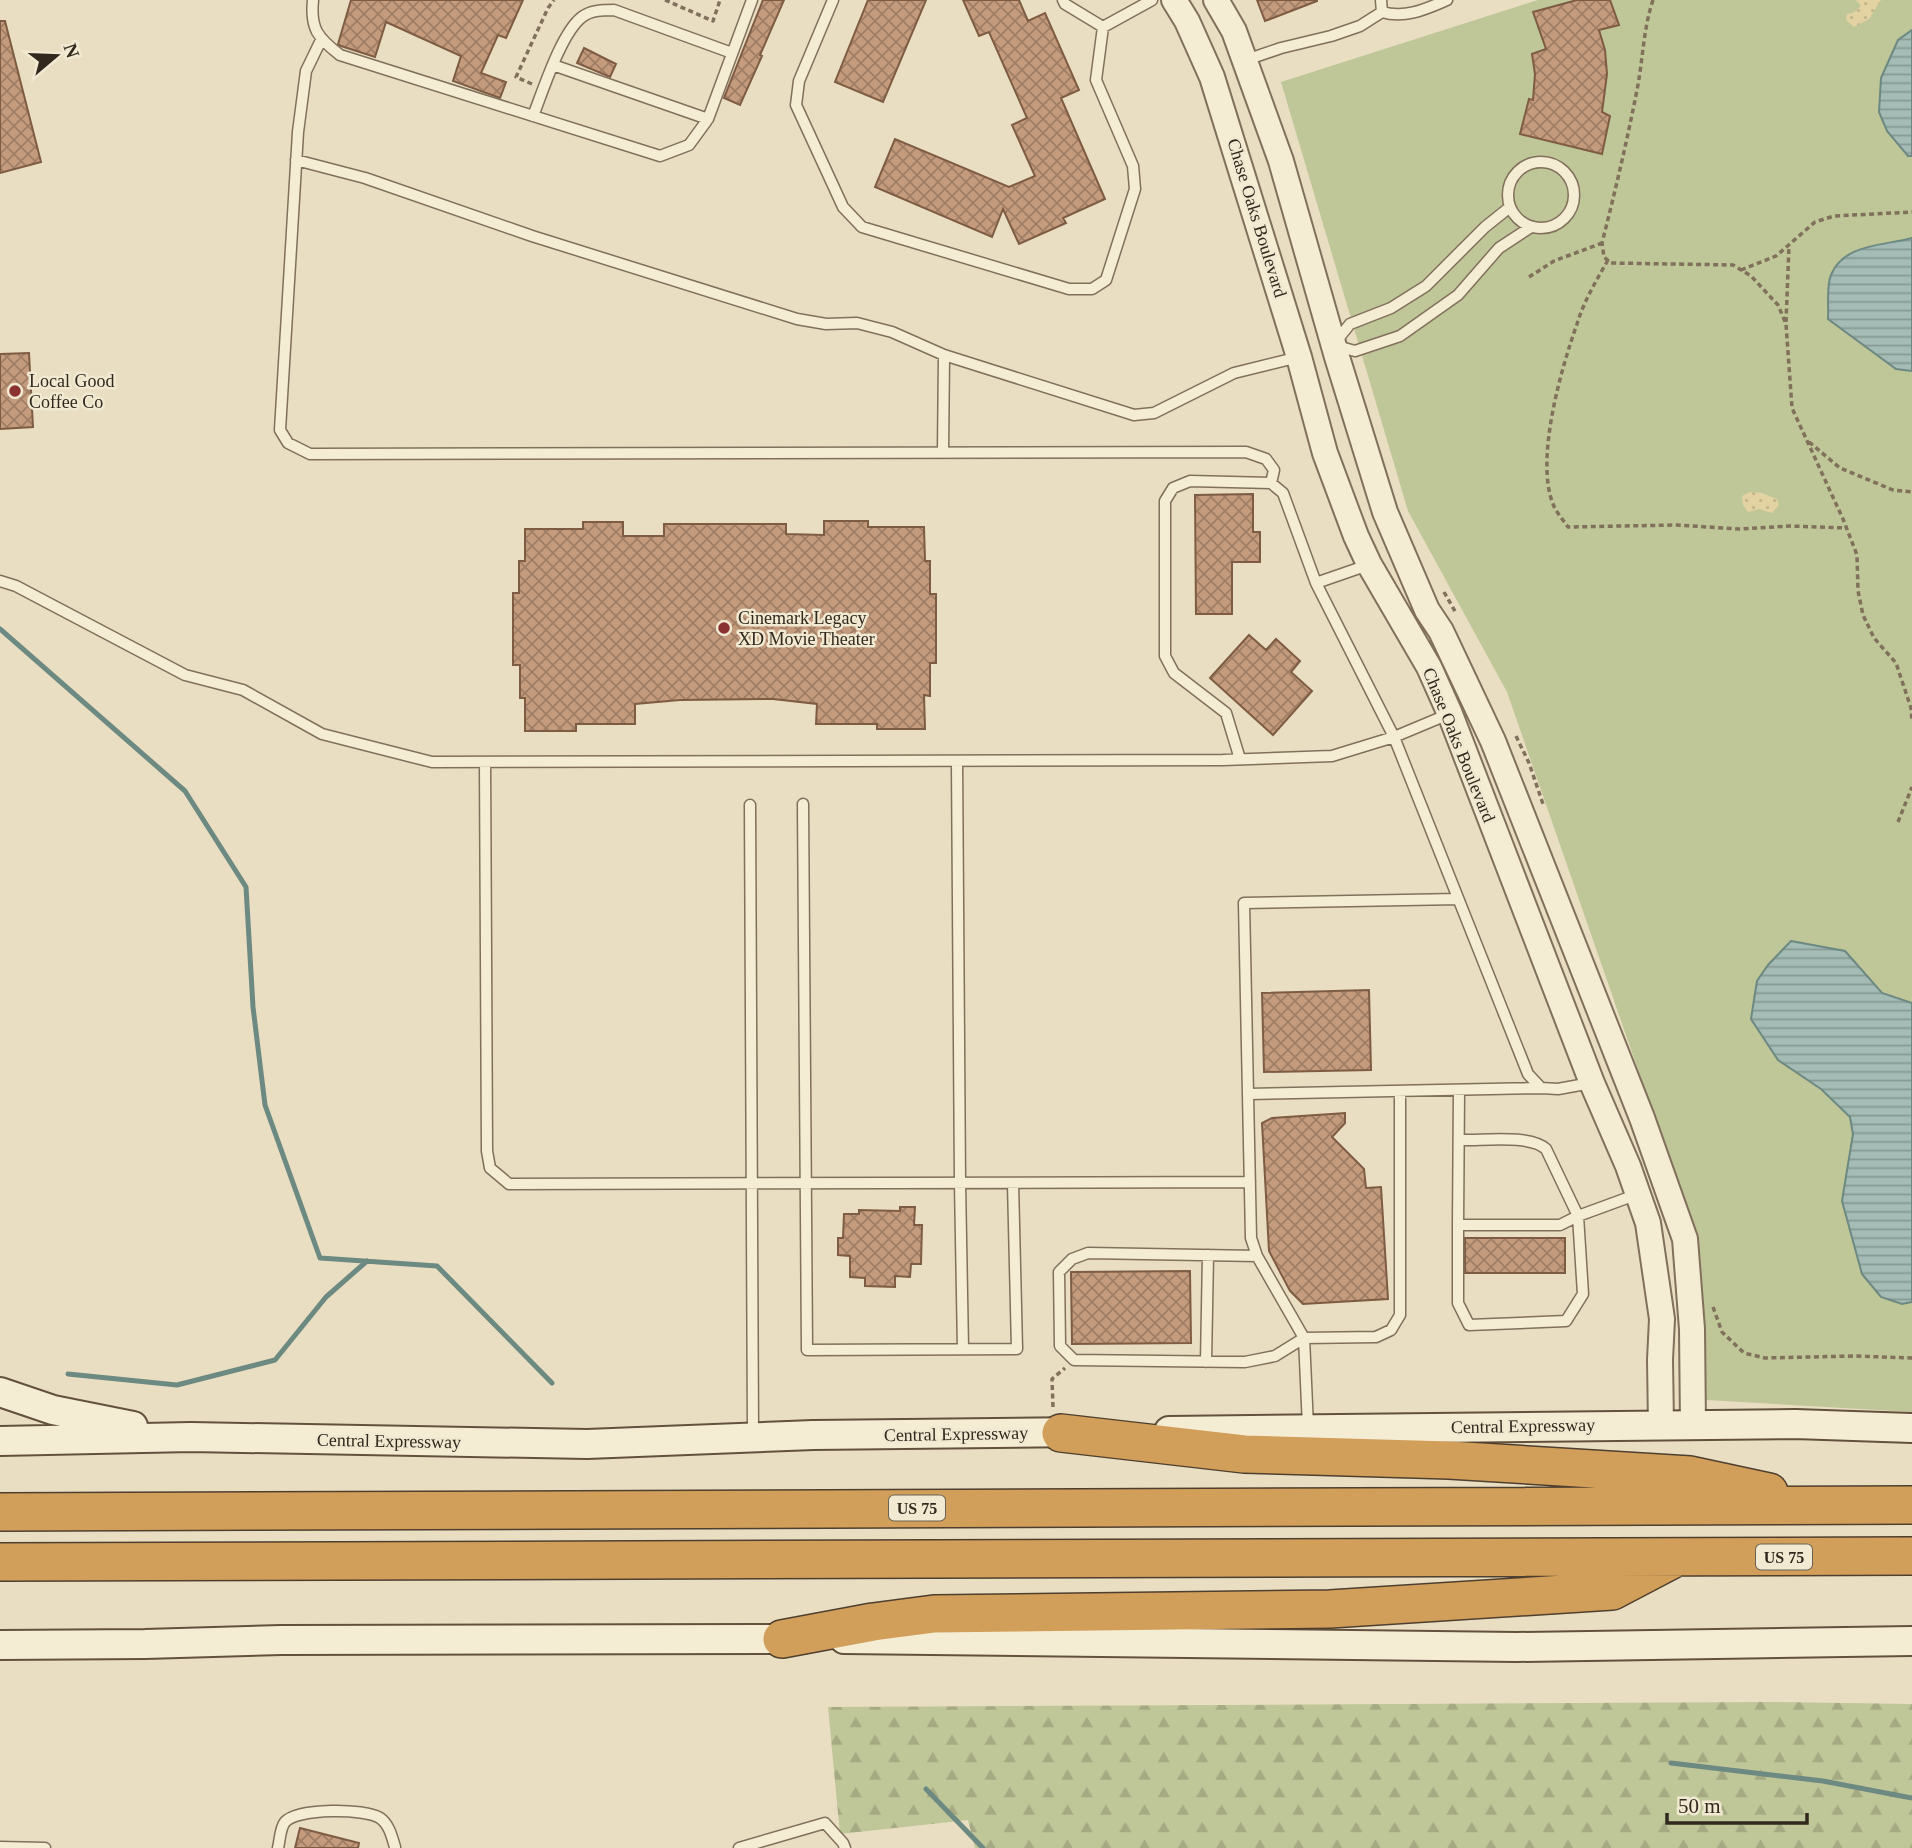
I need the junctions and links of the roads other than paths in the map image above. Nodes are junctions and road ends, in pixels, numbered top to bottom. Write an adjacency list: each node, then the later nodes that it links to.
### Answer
1 (313, 0): 12 (lane)
2 (752, 0): 13 (lane)
3 (833, 0): 11 (lane)
4 (1063, 0): 11 (lane)
5 (1152, 0): 11 (lane)
6 (1174, 0): 23 (street, Chase Oaks Boulevard)
7 (1216, 0): 14 (street, Chase Oaks Boulevard)
8 (1381, 0): 10 (lane)
9 (1447, 0): 10 (lane)
10 (1382, 12): 14 (lane)
11 (1103, 27)
12 (321, 40): 16 (lane); 18 (lane)
13 (732, 53): 15 (lane); 17 (lane)
14 (1245, 60): 21 (street, Chase Oaks Boulevard)
15 (553, 65): 16 (lane); 17 (lane)
16 (533, 116): 17 (lane)
17 (708, 119)
18 (296, 160): 22 (lane); 24 (lane)
19 (1510, 207): 20 (lane); 20 (lane); 21 (lane)
20 (1531, 227): 21 (lane)
21 (1333, 345): 23 (street); 29 (street, Chase Oaks Boulevard)
22 (944, 355): 23 (lane); 24 (lane)
23 (1299, 357): 26 (street, Chase Oaks Boulevard)
24 (943, 452): 25 (lane)
25 (1271, 483): 28 (lane); 32 (lane)
26 (1369, 564): 28 (lane); 30 (street, Chase Oaks Boulevard)
27 (0, 581): 34 (lane)
28 (1316, 583): 31 (lane)
29 (1475, 704): 30 (street); 38 (street, Chase Oaks Boulevard)
30 (1450, 714): 31 (lane); 39 (street, Chase Oaks Boulevard)
31 (1394, 737): 32 (lane); 37 (lane)
32 (1240, 759): 33 (lane)
33 (957, 761): 34 (lane); 46 (lane)
34 (485, 762): 48 (lane)
35 (750, 804): 48 (lane)
36 (803, 804): 49 (lane)
37 (1458, 899): 40 (lane); 43 (lane)
38 (1624, 1072): 39 (street); 61 (street, Chase Oaks Boulevard)
39 (1592, 1083): 40 (lane); 50 (street, Chase Oaks Boulevard)
40 (1541, 1088): 41 (lane)
41 (1459, 1090): 42 (lane); 44 (lane)
42 (1400, 1091): 43 (lane); 55 (lane)
43 (1249, 1094): 45 (lane)
44 (1458, 1140): 51 (lane); 52 (lane)
45 (1250, 1182): 47 (lane); 54 (lane)
46 (960, 1183): 47 (lane); 49 (lane); 56 (lane)
47 (1013, 1183): 56 (lane)
48 (752, 1184): 49 (lane); 65 (lane)
49 (805, 1184): 56 (lane)
50 (1638, 1194): 51 (lane); 60 (street, Chase Oaks Boulevard)
51 (1578, 1216): 52 (lane); 52 (lane)
52 (1458, 1225)
53 (1208, 1255): 54 (lane); 57 (lane); 57 (lane)
54 (1257, 1256): 55 (lane)
55 (1304, 1338): 57 (lane); 63 (lane)
56 (963, 1349)
57 (1206, 1362)
58 (0, 1392): 64 (main road)
59 (1057, 1421): 63 (main road, Central Expressway); 65 (main road, Central Expressway); 68 (highway)
60 (1661, 1425): 61 (main road, Central Expressway); 63 (main road, Central Expressway)
61 (1693, 1425): 62 (main road, Central Expressway)
62 (1912, 1428)
63 (1308, 1430)
64 (191, 1437): 65 (main road, Central Expressway); 66 (main road, Central Expressway)
65 (753, 1437)
66 (0, 1441)
67 (1912, 1505): 68 (highway, US 75)
68 (1835, 1506): 69 (highway, US 75)
69 (0, 1512)
70 (1912, 1556): 71 (highway, US 75)
71 (1677, 1557): 72 (highway, US 75); 73 (highway)
72 (0, 1562)
73 (782, 1639): 74 (main road); 75 (main road)
74 (1912, 1641)
75 (145, 1644): 76 (main road); 77 (main road)
76 (0, 1645)
77 (0, 1657)
78 (0, 1847): 79 (lane)
79 (45, 1848)
80 (278, 1848): 81 (lane)
81 (397, 1848)
82 (739, 1848): 83 (lane)
83 (845, 1848)

